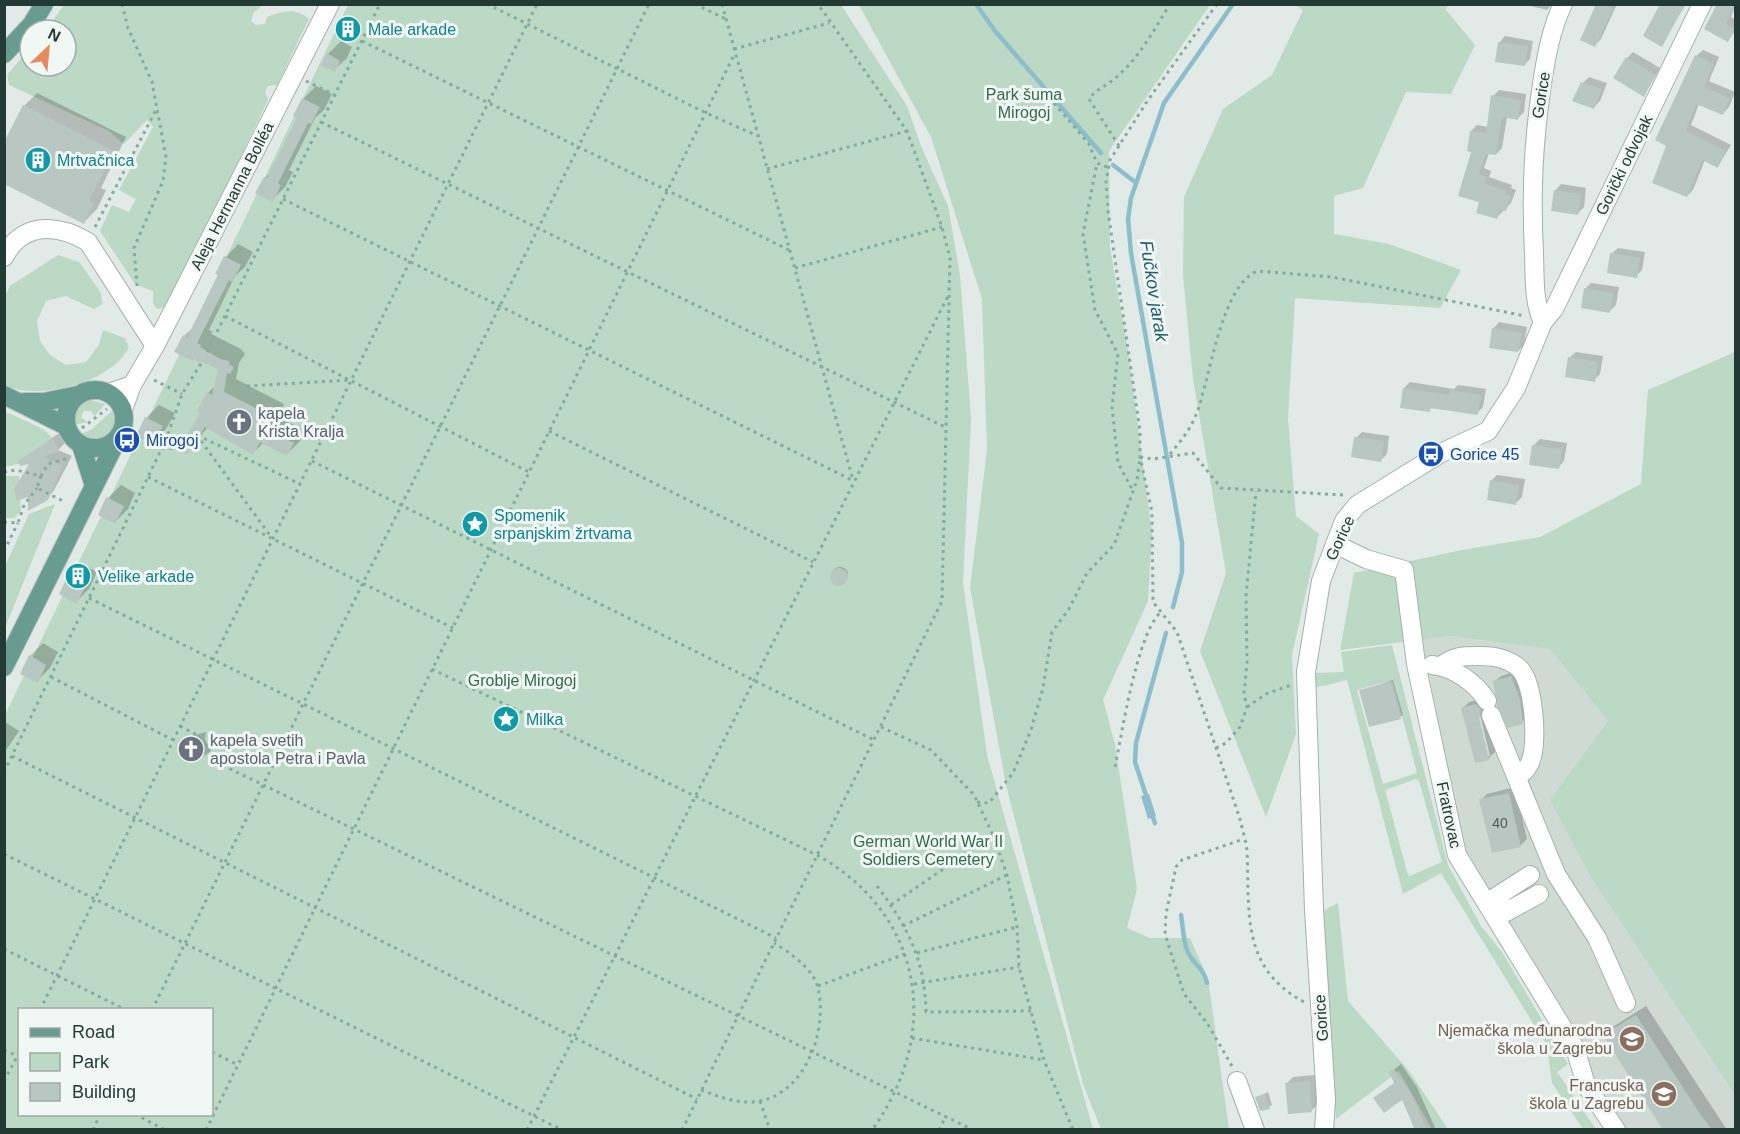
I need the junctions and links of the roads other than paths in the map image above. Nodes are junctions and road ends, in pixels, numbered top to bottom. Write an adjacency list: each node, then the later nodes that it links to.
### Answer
1 (44, 4): 5 (main road)
2 (1563, 4): 7 (street, Gorice)
3 (1702, 4): 7 (street, Gorički odvojak)
4 (330, 5): 8 (street, Aleja Hermanna Bolléa)
5 (4, 54)
6 (4, 257): 8 (street)
7 (1542, 321): 16 (street, Gorice)
8 (155, 346): 12 (street, Aleja Hermanna Bolléa)
9 (4, 395): 11 (main road)
10 (78, 395): 11 (main road); 12 (main road); 14 (main road)
11 (22, 402): 14 (main road)
12 (114, 402): 13 (main road)
13 (120, 434): 14 (main road); 15 (main road)
14 (74, 440): 15 (main road)
15 (94, 486): 19 (main road)
16 (1335, 544): 17 (street, Fratrovac); 27 (street, Gorice)
17 (1416, 664): 18 (street); 23 (street, Fratrovac)
18 (1441, 666): 20 (street); 20 (street)
19 (4, 667)
20 (1517, 777): 24 (street)
21 (1530, 875): 23 (street)
22 (1539, 894): 23 (street)
23 (1492, 900): 28 (street, Fratrovac)
24 (1626, 1003)
25 (1238, 1081): 26 (street)
26 (1255, 1130)
27 (1324, 1130)
28 (1616, 1130)

